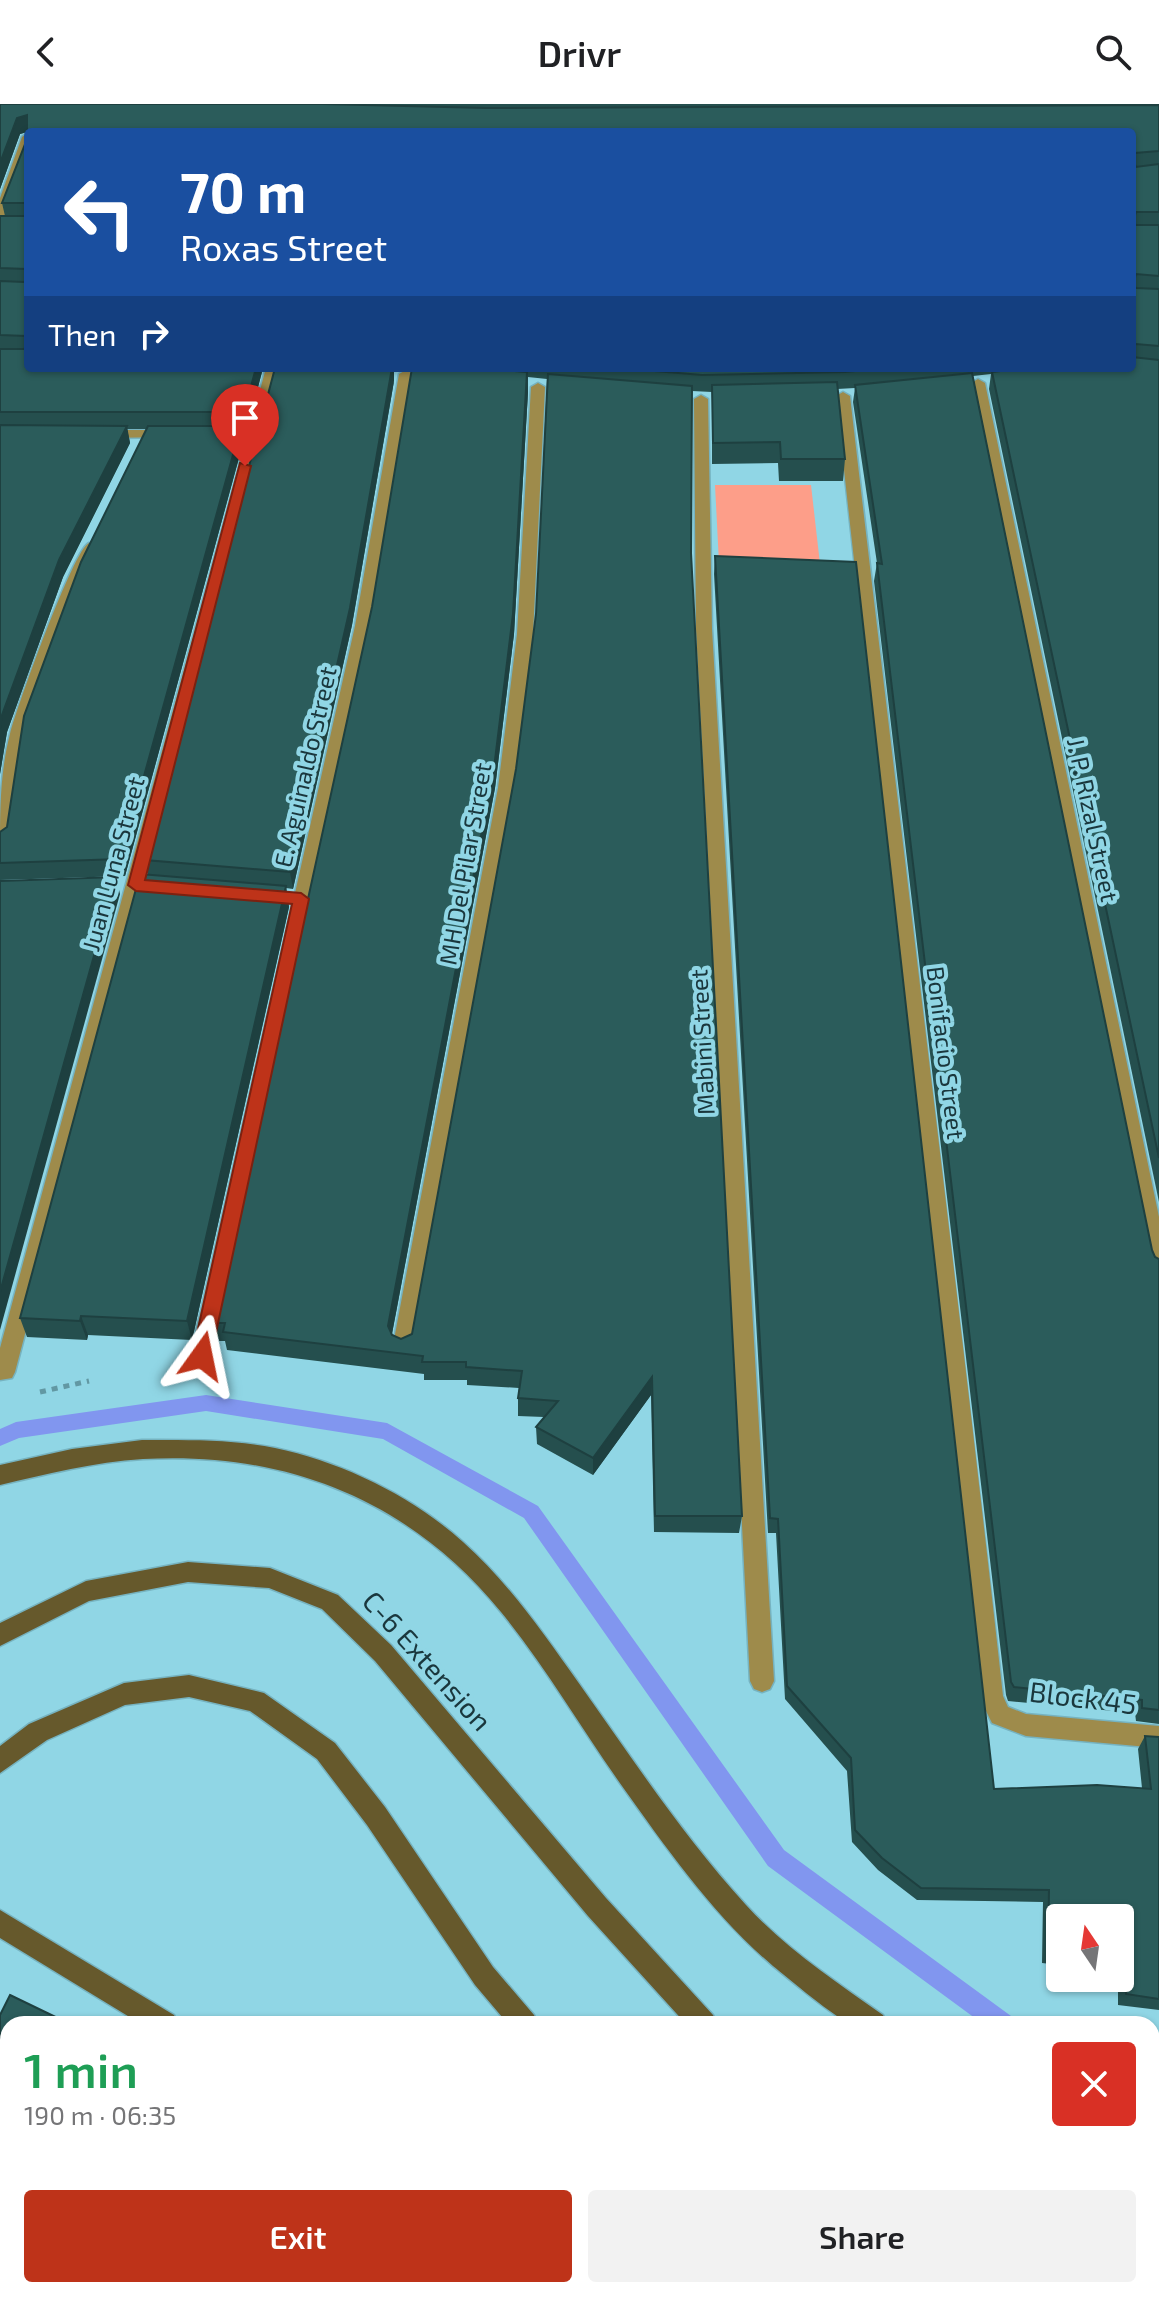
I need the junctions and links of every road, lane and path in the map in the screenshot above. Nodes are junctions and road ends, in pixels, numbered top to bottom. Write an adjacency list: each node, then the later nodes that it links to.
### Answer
1 (0, 166): 2 (street)
2 (22, 166): 3 (street)
3 (0, 215)
4 (271, 372): 17 (street, Juan Luna Street)
5 (406, 374): 16 (street, E. Aguinaldo Street)
6 (978, 383): 14 (street, J. P. Rizal Street)
7 (537, 387): 15 (street, MH Del Pilar Street)
8 (843, 396): 23 (street, Bonifacio Street)
9 (701, 399): 22 (street, Mabini Street)
10 (87, 434): 11 (street)
11 (191, 435)
12 (94, 538): 13 (street)
13 (0, 844)
14 (1159, 1266)
15 (404, 1345)
16 (202, 1356)
17 (4, 1372)
18 (89, 1381): 19 (path)
19 (32, 1394)
20 (0, 1475): 30 (main road)
21 (0, 1635): 29 (main road, C-6 Extension)
22 (762, 1681)
23 (1000, 1715): 24 (street, Block 45)
24 (1159, 1737)
25 (0, 1761): 28 (main road)
26 (0, 1923): 27 (main road)
27 (152, 2016)
28 (518, 2016)
29 (697, 2016)
30 (863, 2016)

